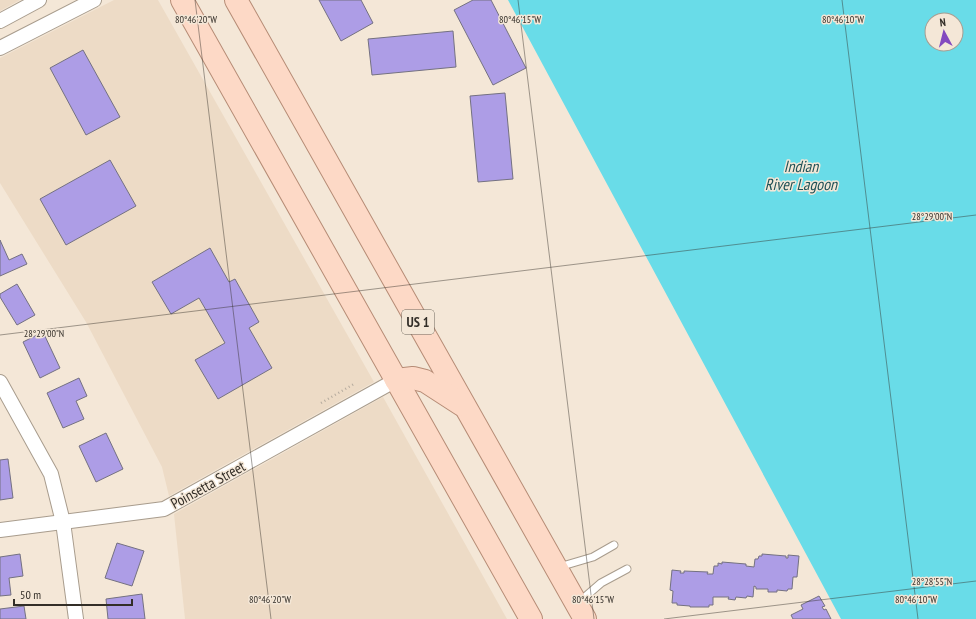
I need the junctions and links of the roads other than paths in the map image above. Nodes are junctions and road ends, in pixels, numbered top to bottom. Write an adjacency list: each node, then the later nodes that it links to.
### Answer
1 (39, 0): 5 (street)
2 (94, 0): 6 (street)
3 (182, 0): 7 (main road)
4 (236, 0): 9 (main road, US 1)
5 (0, 21)
6 (0, 48)
7 (396, 380): 9 (main road); 10 (street, Poinsetta Street); 17 (main road)
8 (0, 382): 10 (street)
9 (465, 407): 13 (main road, US 1)
10 (63, 522): 11 (street, Poinsetta Street); 16 (street)
11 (0, 530)
12 (614, 545): 13 (lane)
13 (556, 568): 15 (main road, US 1)
14 (626, 569): 15 (lane)
15 (581, 612)
16 (76, 619)
17 (531, 619)

